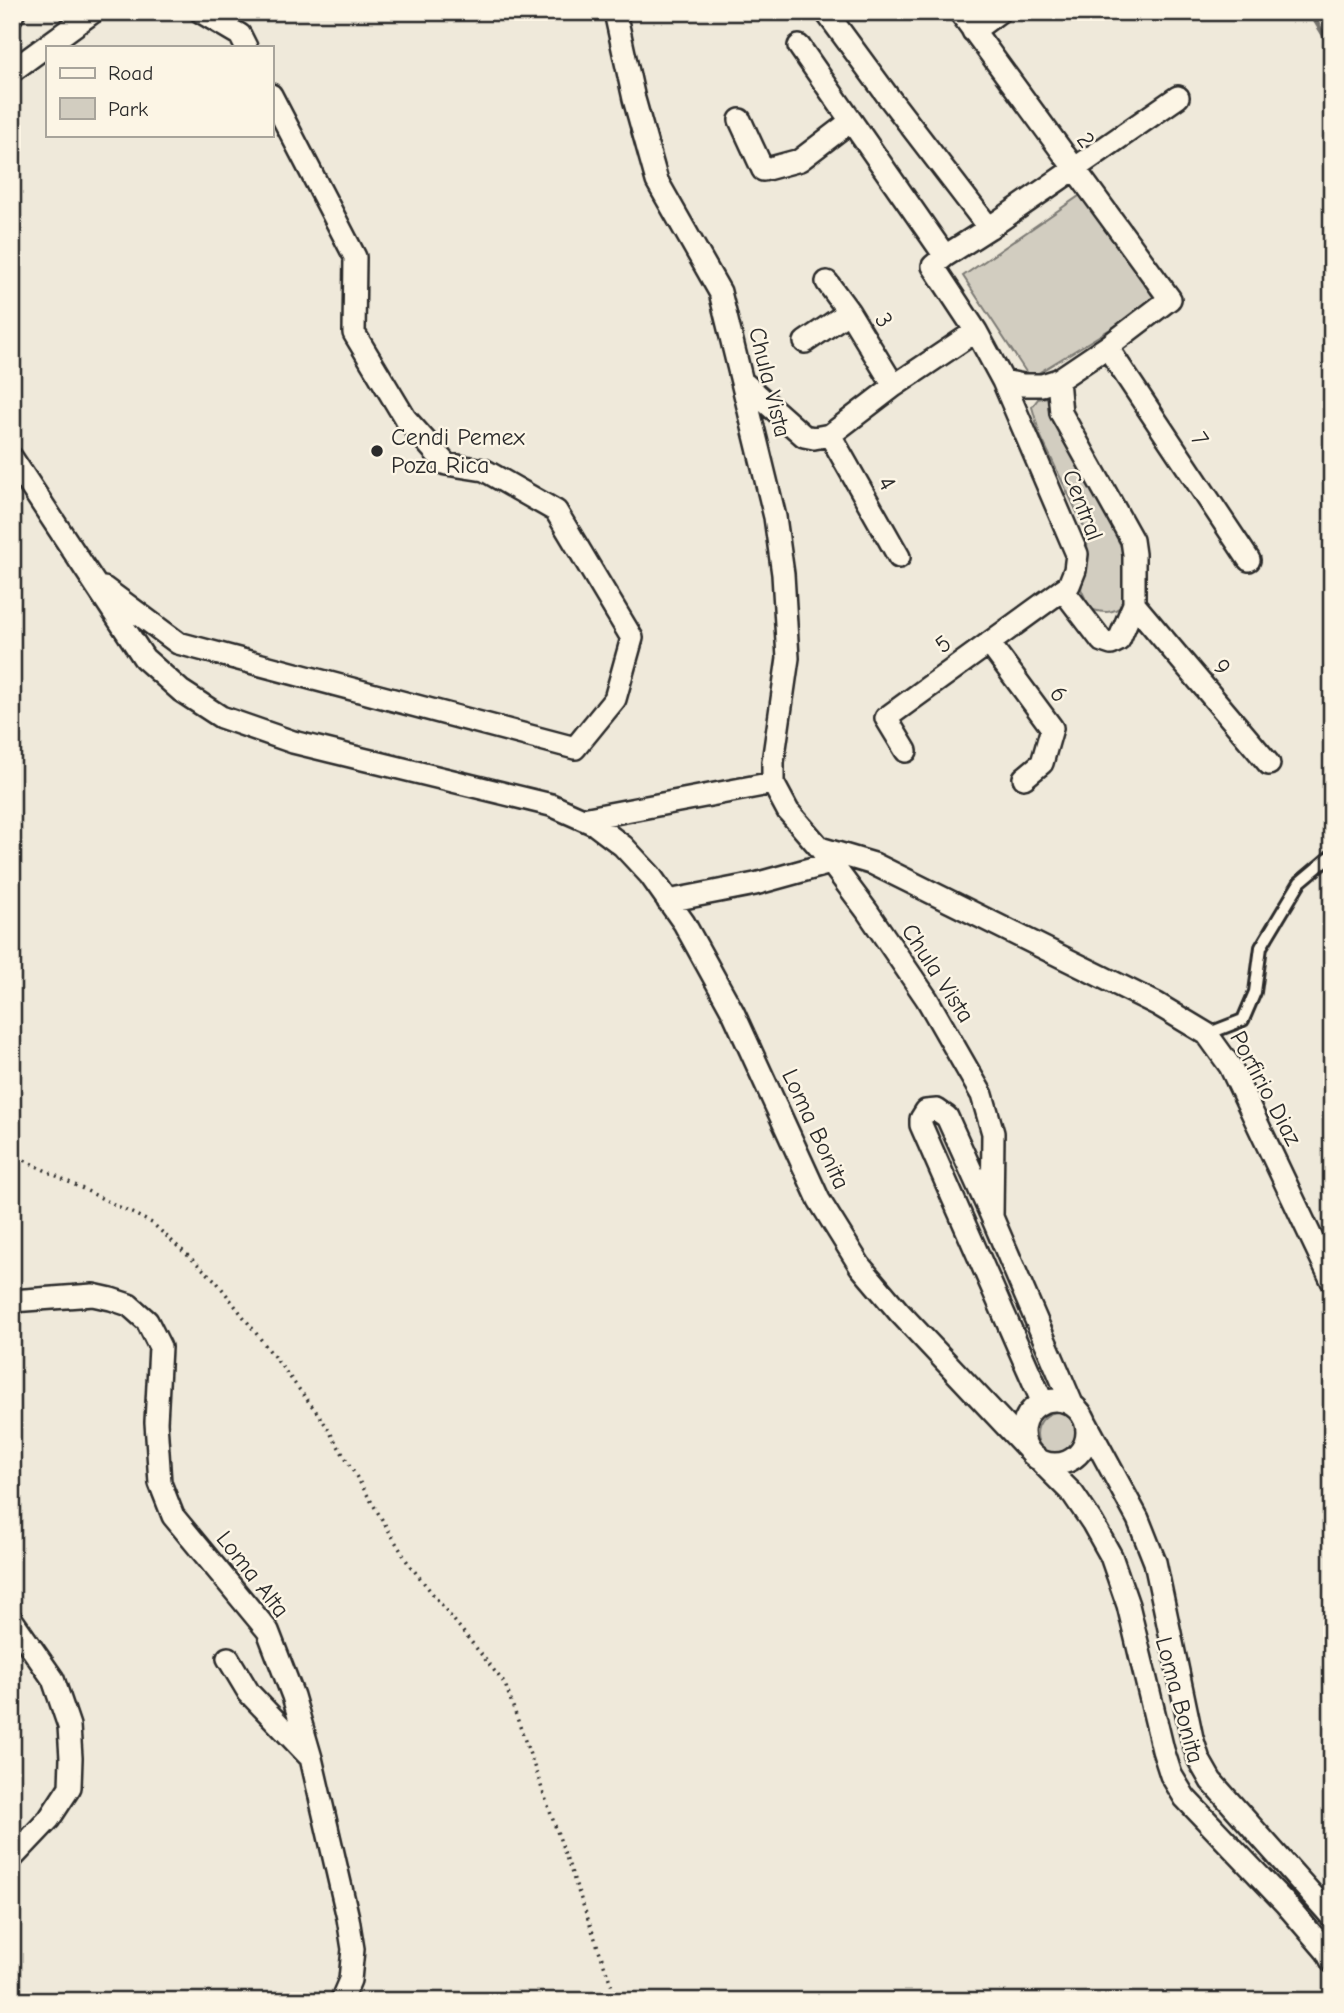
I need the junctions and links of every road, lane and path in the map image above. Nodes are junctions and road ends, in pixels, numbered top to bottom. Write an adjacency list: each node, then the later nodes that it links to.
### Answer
1 (93, 12): 9 (street)
2 (201, 12): 10 (street)
3 (615, 12): 27 (street, Chula Vista)
4 (826, 12): 18 (street)
5 (960, 12): 7 (street, 2)
6 (999, 12): 7 (street)
7 (973, 31): 17 (street, 2)
8 (46, 46): 12 (street)
9 (46, 46)
10 (246, 46)
11 (799, 46): 16 (street, Central)
12 (12, 71)
13 (1178, 97): 17 (street)
14 (273, 99): 33 (street)
15 (740, 120): 16 (street)
16 (850, 121): 19 (street, Central)
17 (1074, 168): 18 (street); 24 (street, 2)
18 (989, 228): 19 (street)
19 (939, 261): 22 (street, Central)
20 (827, 282): 21 (street, 3)
21 (849, 312): 23 (street); 28 (street, 3)
22 (976, 331): 26 (street, Central); 28 (street)
23 (805, 342)
24 (1107, 348): 25 (street); 32 (street, 7)
25 (1058, 380): 26 (street); 35 (street, Central)
26 (1003, 381): 34 (street, Central)
27 (743, 382): 29 (street); 40 (street, Chula Vista)
28 (894, 386): 29 (street)
29 (830, 435): 31 (street, 4)
30 (12, 458): 33 (street, Loma Bonita)
31 (899, 558)
32 (1249, 560)
33 (94, 580): 41 (street, Loma Bonita)
34 (1063, 590): 35 (street, Central); 36 (street, 5)
35 (1135, 604): 38 (street, 9)
36 (989, 643): 37 (street, 5); 39 (street, 6)
37 (906, 751)
38 (1269, 764)
39 (1024, 778)
40 (774, 783): 41 (street); 42 (street, Chula Vista)
41 (583, 819): 44 (street, Loma Bonita)
42 (825, 855): 44 (street); 45 (street); 47 (street, Chula Vista)
43 (1332, 855): 45 (lane)
44 (668, 901): 52 (street, Loma Bonita)
45 (1207, 1034): 48 (street, Porfirio Diaz)
46 (12, 1154): 62 (path)
47 (992, 1217): 50 (street, Loma Bonita); 51 (street, Loma Bonita)
48 (1332, 1281)
49 (12, 1301): 55 (street, Loma Alta)
50 (1042, 1401): 51 (street); 52 (street)
51 (1078, 1413): 52 (street); 56 (street, Loma Bonita)
52 (1034, 1456): 58 (street, Loma Bonita)
53 (12, 1620): 57 (street)
54 (228, 1658): 55 (street)
55 (311, 1758): 61 (street, Loma Alta)
56 (1270, 1846): 58 (street); 59 (street, Loma Bonita)
57 (12, 1858)
58 (1248, 1865): 60 (street, Loma Bonita)
59 (1332, 1917)
60 (1332, 1962)
61 (341, 2001)
62 (617, 2001)

